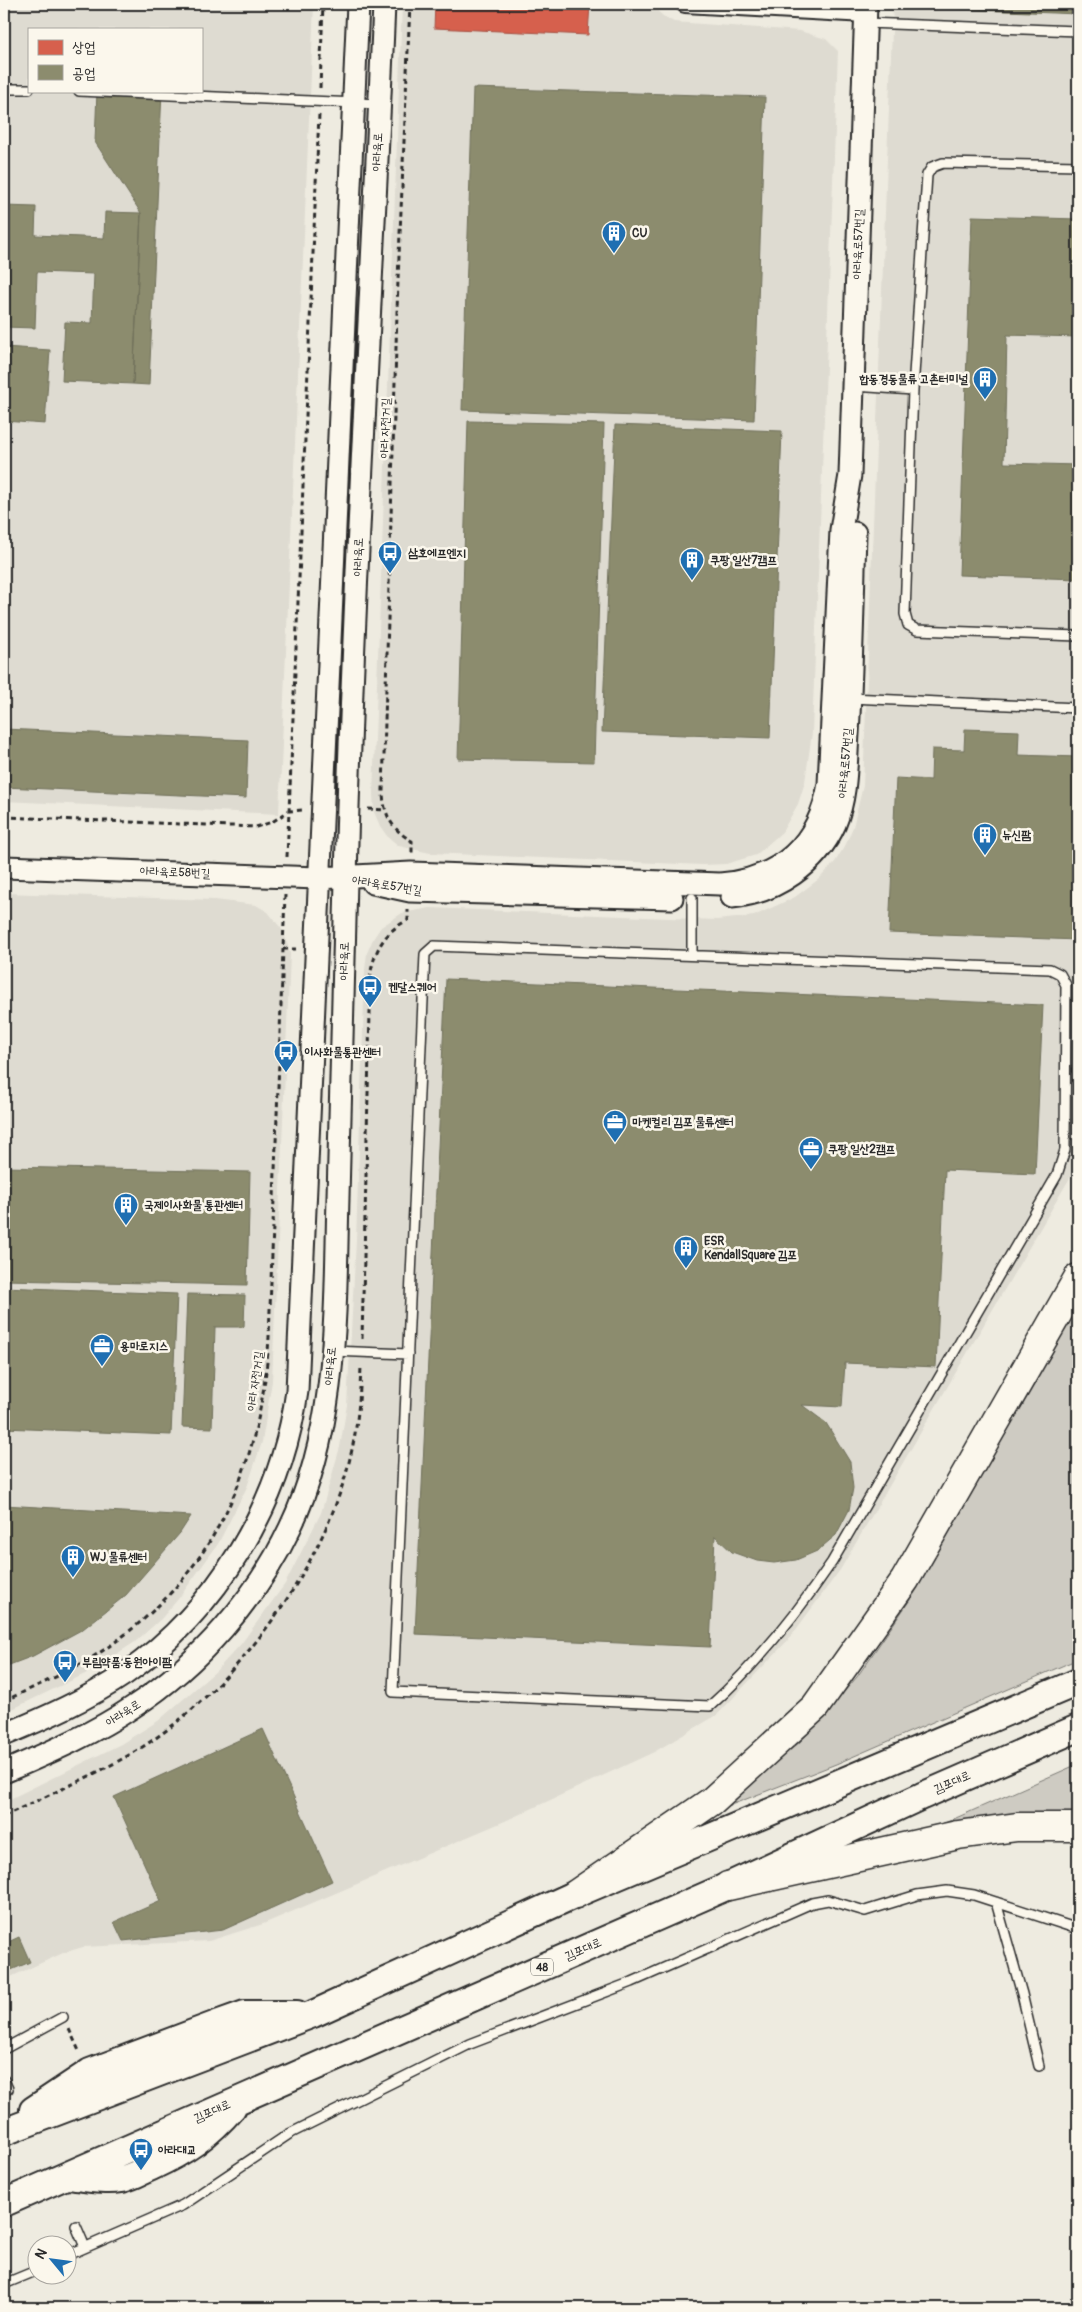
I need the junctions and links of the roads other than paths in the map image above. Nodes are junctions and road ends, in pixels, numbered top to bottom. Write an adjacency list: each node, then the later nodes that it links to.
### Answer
1 (358, 4): 9 (street, 아라육로)
2 (384, 4): 10 (street, 아라육로)
3 (685, 4): 4 (street)
4 (866, 14): 5 (lane); 12 (street, 아라육로57번길)
5 (1078, 31)
6 (4, 89): 7 (lane)
7 (28, 89)
8 (97, 92): 9 (lane)
9 (355, 102): 10 (lane); 19 (street, 아라육로)
10 (380, 104): 20 (street, 아라육로)
11 (1078, 166): 13 (lane)
12 (854, 386): 13 (lane); 14 (street, 아라육로57번길)
13 (913, 390): 15 (lane)
14 (850, 475): 16 (street, 아라육로57번길); 20 (street, 아라육로57번길)
15 (1078, 636)
16 (850, 698): 17 (lane); 21 (street, 아라육로57번길)
17 (1078, 708)
18 (4, 867): 19 (street, 아라육로58번길)
19 (318, 878): 20 (street, 아라육로58번길); 28 (street, 아라육로)
20 (346, 878): 21 (street, 아라육로57번길); 24 (street, 아라육로)
21 (692, 898): 22 (lane)
22 (692, 955): 25 (lane); 25 (lane)
23 (1078, 1278): 32 (highway)
24 (332, 1351): 25 (lane); 29 (street, 아라육로)
25 (408, 1354)
26 (1078, 1682): 32 (main road)
27 (1078, 1728): 31 (main road, 김포대로 / 48)
28 (4, 1735)
29 (4, 1772)
30 (1078, 1827): 31 (highway)
31 (728, 1886): 42 (main road, 김포대로 / 48)
32 (576, 1894): 35 (main road)
33 (996, 1902): 34 (lane); 38 (lane); 44 (lane)
34 (1078, 1930)
35 (313, 2014): 41 (main road); 41 (main road)
36 (63, 2017): 37 (lane)
37 (4, 2050)
38 (1039, 2066)
39 (4, 2080): 40 (lane)
40 (8, 2089)
41 (4, 2131)
42 (4, 2203)
43 (76, 2226): 44 (lane)
44 (85, 2247): 45 (lane)
45 (78, 2251)
46 (28, 2274): 47 (lane)
47 (4, 2284)

